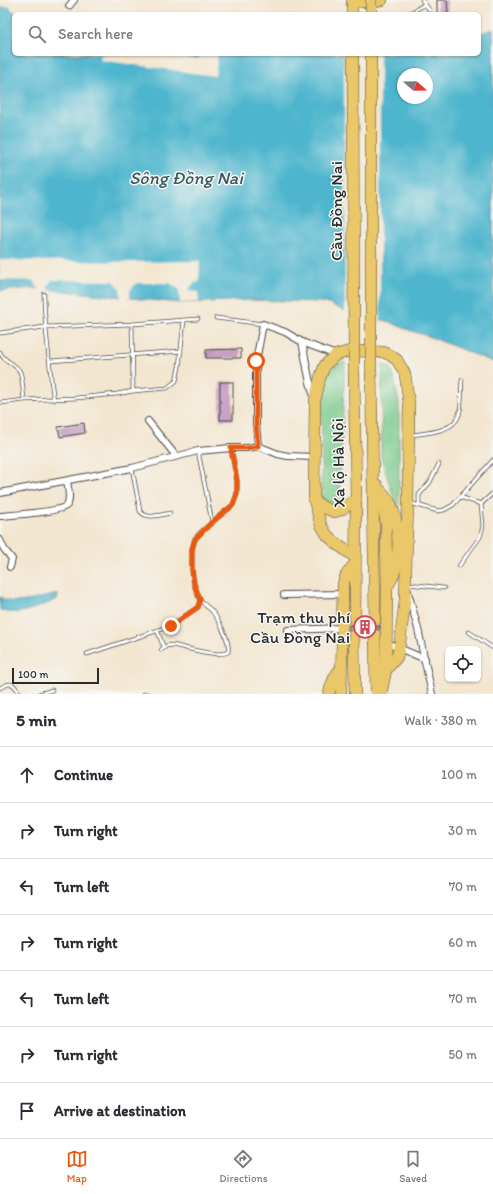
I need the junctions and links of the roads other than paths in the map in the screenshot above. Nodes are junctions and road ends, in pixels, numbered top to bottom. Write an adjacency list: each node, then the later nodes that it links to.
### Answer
1 (74, 0): 7 (street)
2 (354, 0): 4 (highway); 9 (highway)
3 (371, 0): 10 (highway, bridge)
4 (382, 0)
5 (422, 0): 6 (lane)
6 (425, 4): 8 (lane); 11 (lane)
7 (69, 6)
8 (430, 11)
9 (352, 12)
10 (371, 12)
11 (412, 12)
12 (352, 56): 28 (highway, Cầu Đồng Nai, bridge)
13 (371, 56): 29 (highway, Cầu Đồng Nai, bridge)
14 (44, 294): 20 (lane)
15 (216, 318): 19 (lane)
16 (198, 319): 17 (lane)
17 (184, 320): 18 (lane); 24 (lane)
18 (132, 324): 20 (lane); 25 (lane)
19 (263, 324): 22 (street); 38 (street)
20 (45, 327): 21 (lane); 27 (lane)
21 (0, 333)
22 (302, 342): 26 (street); 34 (street)
23 (0, 352): 32 (lane)
24 (181, 352): 25 (lane); 31 (lane)
25 (132, 355): 27 (lane); 31 (lane)
26 (336, 355): 34 (highway); 37 (highway)
27 (50, 361): 33 (lane)
28 (354, 368): 51 (highway, Xa lộ Hà Nội)
29 (371, 368): 46 (highway, Xa lộ Hà Nội)
30 (462, 380): 37 (lane)
31 (133, 391): 33 (lane)
32 (24, 400): 33 (lane); 35 (lane)
33 (54, 400)
34 (315, 401): 42 (highway)
35 (0, 403)
36 (148, 421): 41 (street)
37 (410, 435): 53 (highway)
38 (258, 446): 39 (street); 42 (street)
39 (231, 448): 40 (street); 57 (lane)
40 (198, 451): 41 (street); 57 (lane)
41 (176, 456): 45 (street)
42 (314, 457): 52 (highway)
43 (493, 460): 50 (lane)
44 (439, 464): 53 (lane)
45 (132, 468): 47 (street); 55 (lane)
46 (374, 474): 68 (highway, Xa lộ Hà Nội); 75 (highway, Xa lộ Hà Nội)
47 (66, 481): 48 (street); 56 (street)
48 (0, 493)
49 (493, 493): 54 (lane)
50 (460, 497): 53 (lane); 54 (lane)
51 (356, 499): 52 (highway); 59 (highway, Xa lộ Hà Nội)
52 (314, 500): 59 (highway)
53 (414, 504): 62 (highway)
54 (481, 504): 60 (lane)
55 (170, 513)
56 (0, 516)
57 (212, 522): 66 (lane)
58 (0, 540): 61 (street)
59 (355, 560): 65 (highway, Xa lộ Hà Nội); 67 (highway, Xa lộ Hà Nội)
60 (459, 566)
61 (10, 568)
62 (406, 584): 63 (lane); 76 (highway); 79 (street)
63 (444, 588)
64 (284, 594): 65 (street)
65 (343, 594): 69 (highway, Xa lộ Hà Nội)
66 (200, 600): 70 (lane); 70 (lane)
67 (355, 621)
68 (374, 621)
69 (342, 628): 71 (street); 80 (highway, Xa lộ Hà Nội)
70 (158, 630): 78 (lane)
71 (288, 630)
72 (469, 632): 77 (lane)
73 (354, 634): 90 (highway)
74 (374, 635): 91 (highway)
75 (387, 643): 76 (street); 81 (highway, Xa lộ Hà Nội)
76 (399, 648): 79 (street); 81 (highway)
77 (493, 648)
78 (87, 654)
79 (424, 659): 93 (street)
80 (342, 668): 88 (highway); 89 (highway, Xa lộ Hà Nội)
81 (386, 670): 92 (highway, Xa lộ Hà Nội)
82 (0, 688): 84 (lane)
83 (52, 690): 85 (lane)
84 (20, 694)
85 (39, 694)
86 (144, 694): 87 (lane)
87 (148, 694)
88 (329, 694)
89 (342, 694)
90 (356, 694)
91 (376, 694)
92 (381, 694)
93 (432, 694)

